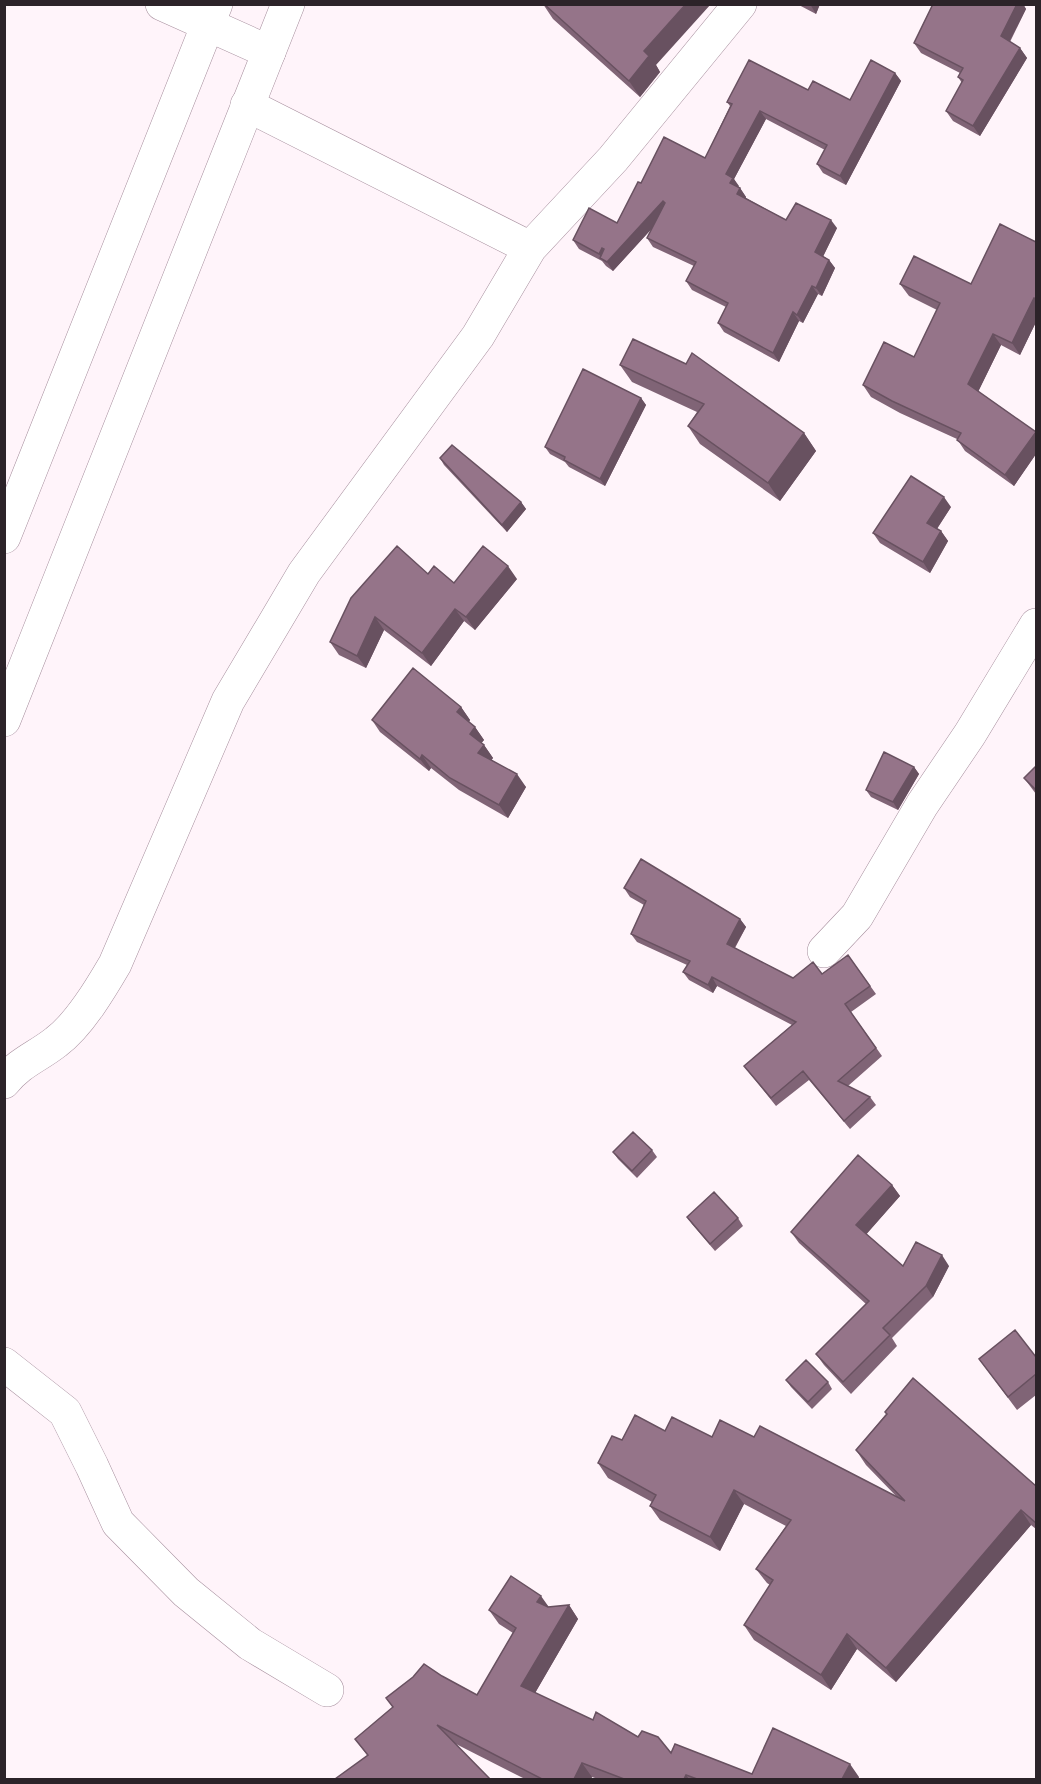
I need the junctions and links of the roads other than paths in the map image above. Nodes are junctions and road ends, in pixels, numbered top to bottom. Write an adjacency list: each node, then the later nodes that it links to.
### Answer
1 (162, 4): 4 (street)
2 (288, 4): 5 (street)
3 (740, 4): 7 (street)
4 (212, 15): 5 (street); 8 (street)
5 (269, 52): 6 (street)
6 (247, 105): 7 (street); 10 (street)
7 (530, 248): 12 (street)
8 (4, 537)
9 (1036, 625): 11 (street)
10 (4, 720)
11 (824, 951)
12 (4, 1082)
13 (4, 1364): 14 (street)
14 (327, 1690)

